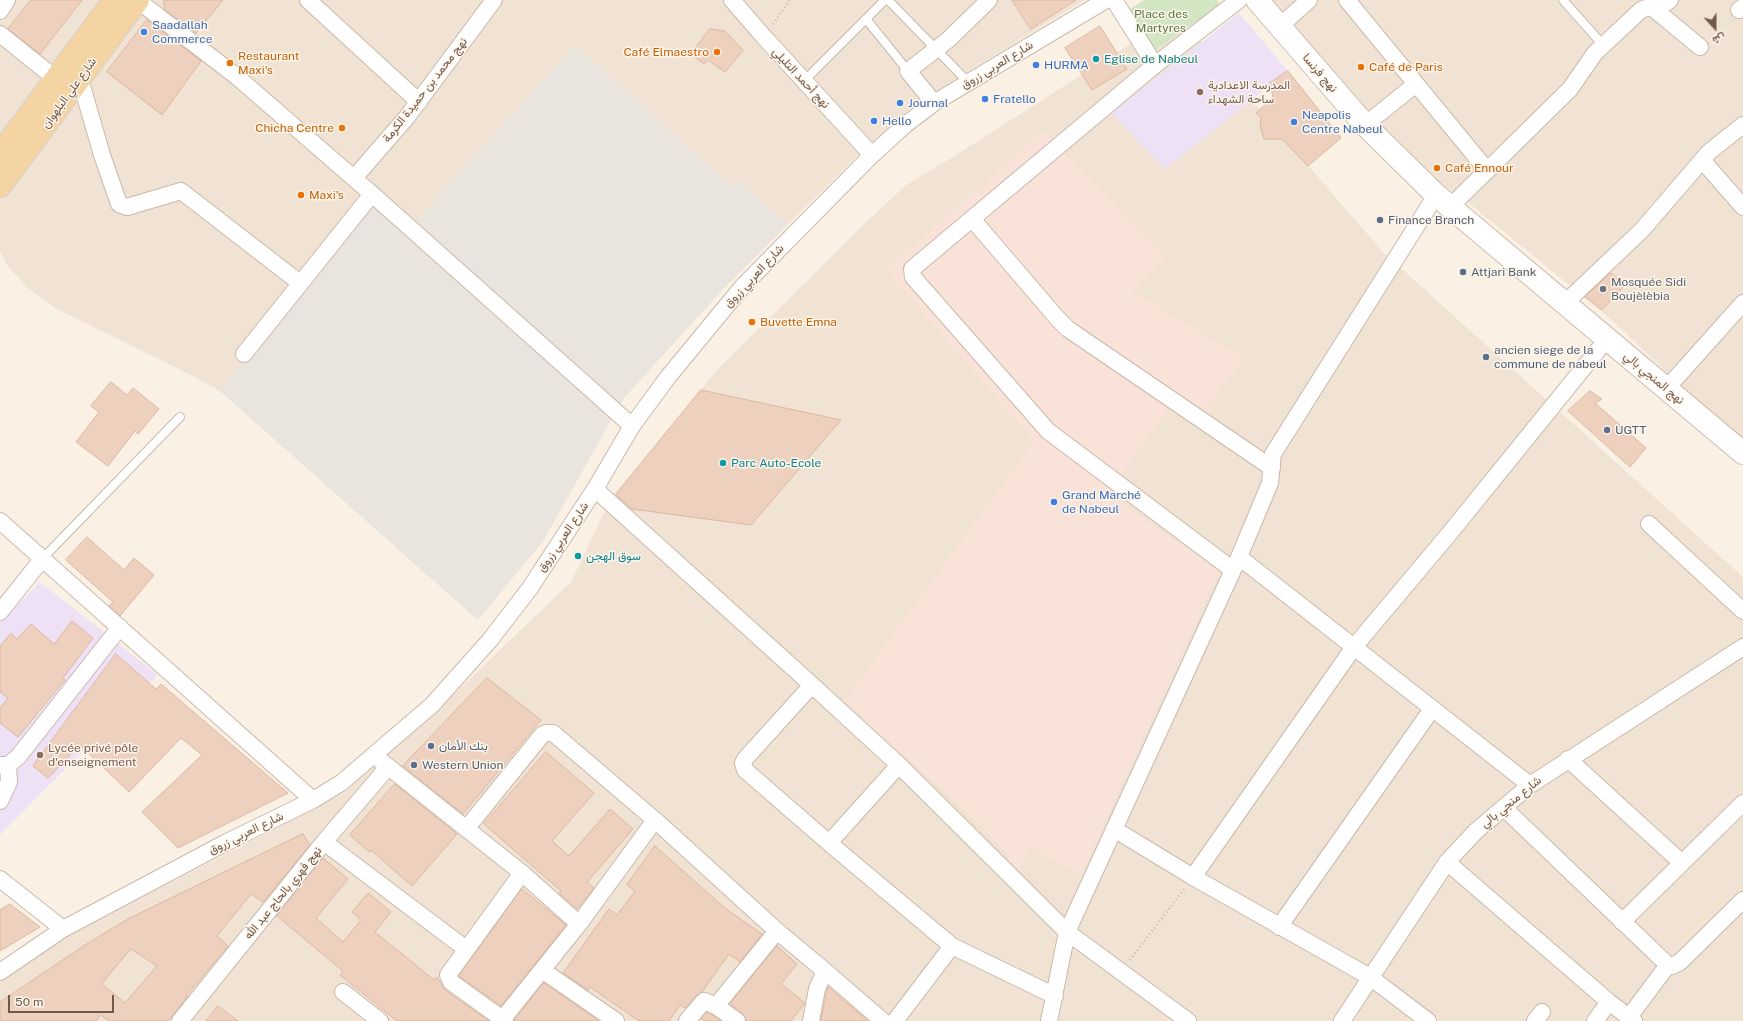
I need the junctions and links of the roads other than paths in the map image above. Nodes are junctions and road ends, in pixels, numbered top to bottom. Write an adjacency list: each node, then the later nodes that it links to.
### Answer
1 (6, 0): 19 (street)
2 (114, 0): 28 (main road, شارع علي البلهوان)
3 (137, 0): 29 (main road, شارع علي البلهوان); 41 (street)
4 (308, 0): 33 (street)
5 (494, 0): 33 (street, نهج محمد بن حميدة الكرمة)
6 (732, 0): 30 (street, نهج أحمد التليلي)
7 (885, 0): 20 (lane)
8 (888, 0): 25 (lane)
9 (990, 0): 25 (street)
10 (1106, 0): 31 (street, شارع العربي زروق)
11 (1114, 0): 26 (street)
12 (1239, 0): 26 (street)
13 (1257, 0): 21 (street, نهج فرنسا)
14 (1309, 0): 21 (street)
15 (1347, 0): 32 (street)
16 (1563, 0): 23 (lane)
17 (1670, 0): 18 (street)
18 (1654, 9): 23 (street); 24 (street)
19 (0, 11)
20 (866, 19): 27 (lane); 30 (lane)
21 (1280, 26): 35 (street, نهج فرنسا)
22 (0, 34): 28 (street)
23 (1603, 46): 40 (street)
24 (1700, 47)
25 (935, 49): 27 (street); 31 (lane)
26 (1155, 65): 46 (street)
27 (908, 71): 34 (street)
28 (56, 79): 37 (main road, شارع علي البلهوان)
29 (80, 79): 42 (main road, شارع علي البلهوان); 47 (street)
30 (804, 81): 38 (street, نهج أحمد التليلي)
31 (969, 83): 34 (street, شارع العربي زروق)
32 (1416, 84): 35 (street); 40 (street)
33 (418, 102): 41 (street, نهج محمد بن حميدة الكرمة)
34 (934, 103): 38 (street, شارع العربي زروق)
35 (1365, 125): 44 (street, نهج فرنسا)
36 (1743, 125): 39 (street)
37 (0, 154)
38 (872, 155): 54 (street, شارع العربي زروق)
39 (1702, 160): 45 (street); 49 (street)
40 (1486, 169): 44 (street)
41 (354, 178): 43 (street)
42 (0, 186)
43 (372, 194): 47 (street); 54 (street)
44 (1443, 201): 49 (street, نهج المنجي بالي); 56 (street)
45 (1743, 207)
46 (973, 220): 56 (street); 61 (street)
47 (300, 283): 51 (street)
48 (1743, 303): 52 (street)
49 (1564, 304): 50 (street, نهج المنجي بالي)
50 (1607, 339): 52 (street, نهج المنجي بالي); 65 (street)
51 (244, 354)
52 (1666, 388): 55 (street, نهج المنجي بالي)
53 (180, 417): 60 (lane)
54 (632, 426): 57 (street, شارع العربي زروق)
55 (1743, 453)
56 (1272, 468): 61 (street)
57 (595, 489): 67 (street); 69 (street, شارع العربي زروق)
58 (0, 521): 60 (street)
59 (1649, 524): 62 (street)
60 (43, 558): 63 (street); 64 (street)
61 (1236, 563): 65 (street); 81 (street)
62 (1743, 611)
63 (0, 612)
64 (120, 627): 71 (street); 75 (street)
65 (1354, 647): 68 (street); 87 (street)
66 (1743, 647): 70 (street, شارع منجي بالي)
67 (812, 685): 72 (street); 83 (street)
68 (1432, 709): 74 (street); 92 (street)
69 (373, 756): 73 (street); 75 (street, شارع العربي زروق)
70 (1568, 759): 74 (street, شارع منجي بالي); 85 (street)
71 (4, 765): 76 (street)
72 (899, 765): 83 (street); 95 (street)
73 (388, 767): 80 (street); 82 (street, نهج فهري بالحاج عبد الله)
74 (1530, 785): 78 (street, شارع منجي بالي)
75 (313, 800): 93 (street, شارع العربي زروق)
76 (0, 801)
77 (1743, 803): 85 (street)
78 (1504, 808): 84 (street, شارع منجي بالي); 90 (street)
79 (655, 820): 80 (street); 91 (street); 94 (street)
80 (466, 829): 86 (street)
81 (1114, 829): 87 (street); 95 (street)
82 (324, 842): 97 (street); 109 (street, نهج فهري بالحاج عبد الله)
83 (829, 843): 96 (street)
84 (1447, 862): 102 (street, شارع منجي بالي); 105 (street)
85 (1682, 863): 90 (street)
86 (522, 873): 91 (street); 97 (street)
87 (1193, 878): 92 (street)
88 (0, 879): 93 (street)
89 (1743, 900): 98 (street)
90 (1622, 922): 98 (street)
91 (579, 924): 99 (street)
92 (1279, 927): 102 (street)
93 (63, 929): 101 (street, شارع العربي زروق)
94 (777, 930): 100 (street); 106 (street)
95 (1067, 932): 104 (street); 118 (street)
96 (952, 946): 104 (street); 116 (street)
97 (466, 949): 108 (street)
98 (1668, 965): 107 (street)
99 (542, 970): 108 (street); 111 (street)
100 (825, 971): 114 (street); 115 (street)
101 (0, 972)
102 (1370, 977): 119 (street, شارع منجي بالي); 120 (street)
103 (343, 992): 110 (street)
104 (1055, 996): 117 (street)
105 (1609, 1002): 107 (street); 121 (street)
106 (716, 1006): 112 (street); 113 (street)
107 (1632, 1019)
108 (503, 1020)
109 (180, 1021)
110 (380, 1021)
111 (616, 1021)
112 (687, 1021)
113 (737, 1021)
114 (811, 1021)
115 (883, 1021)
116 (895, 1021)
117 (1049, 1021)
118 (1188, 1021)
119 (1342, 1021)
120 (1428, 1021)
121 (1595, 1021)

